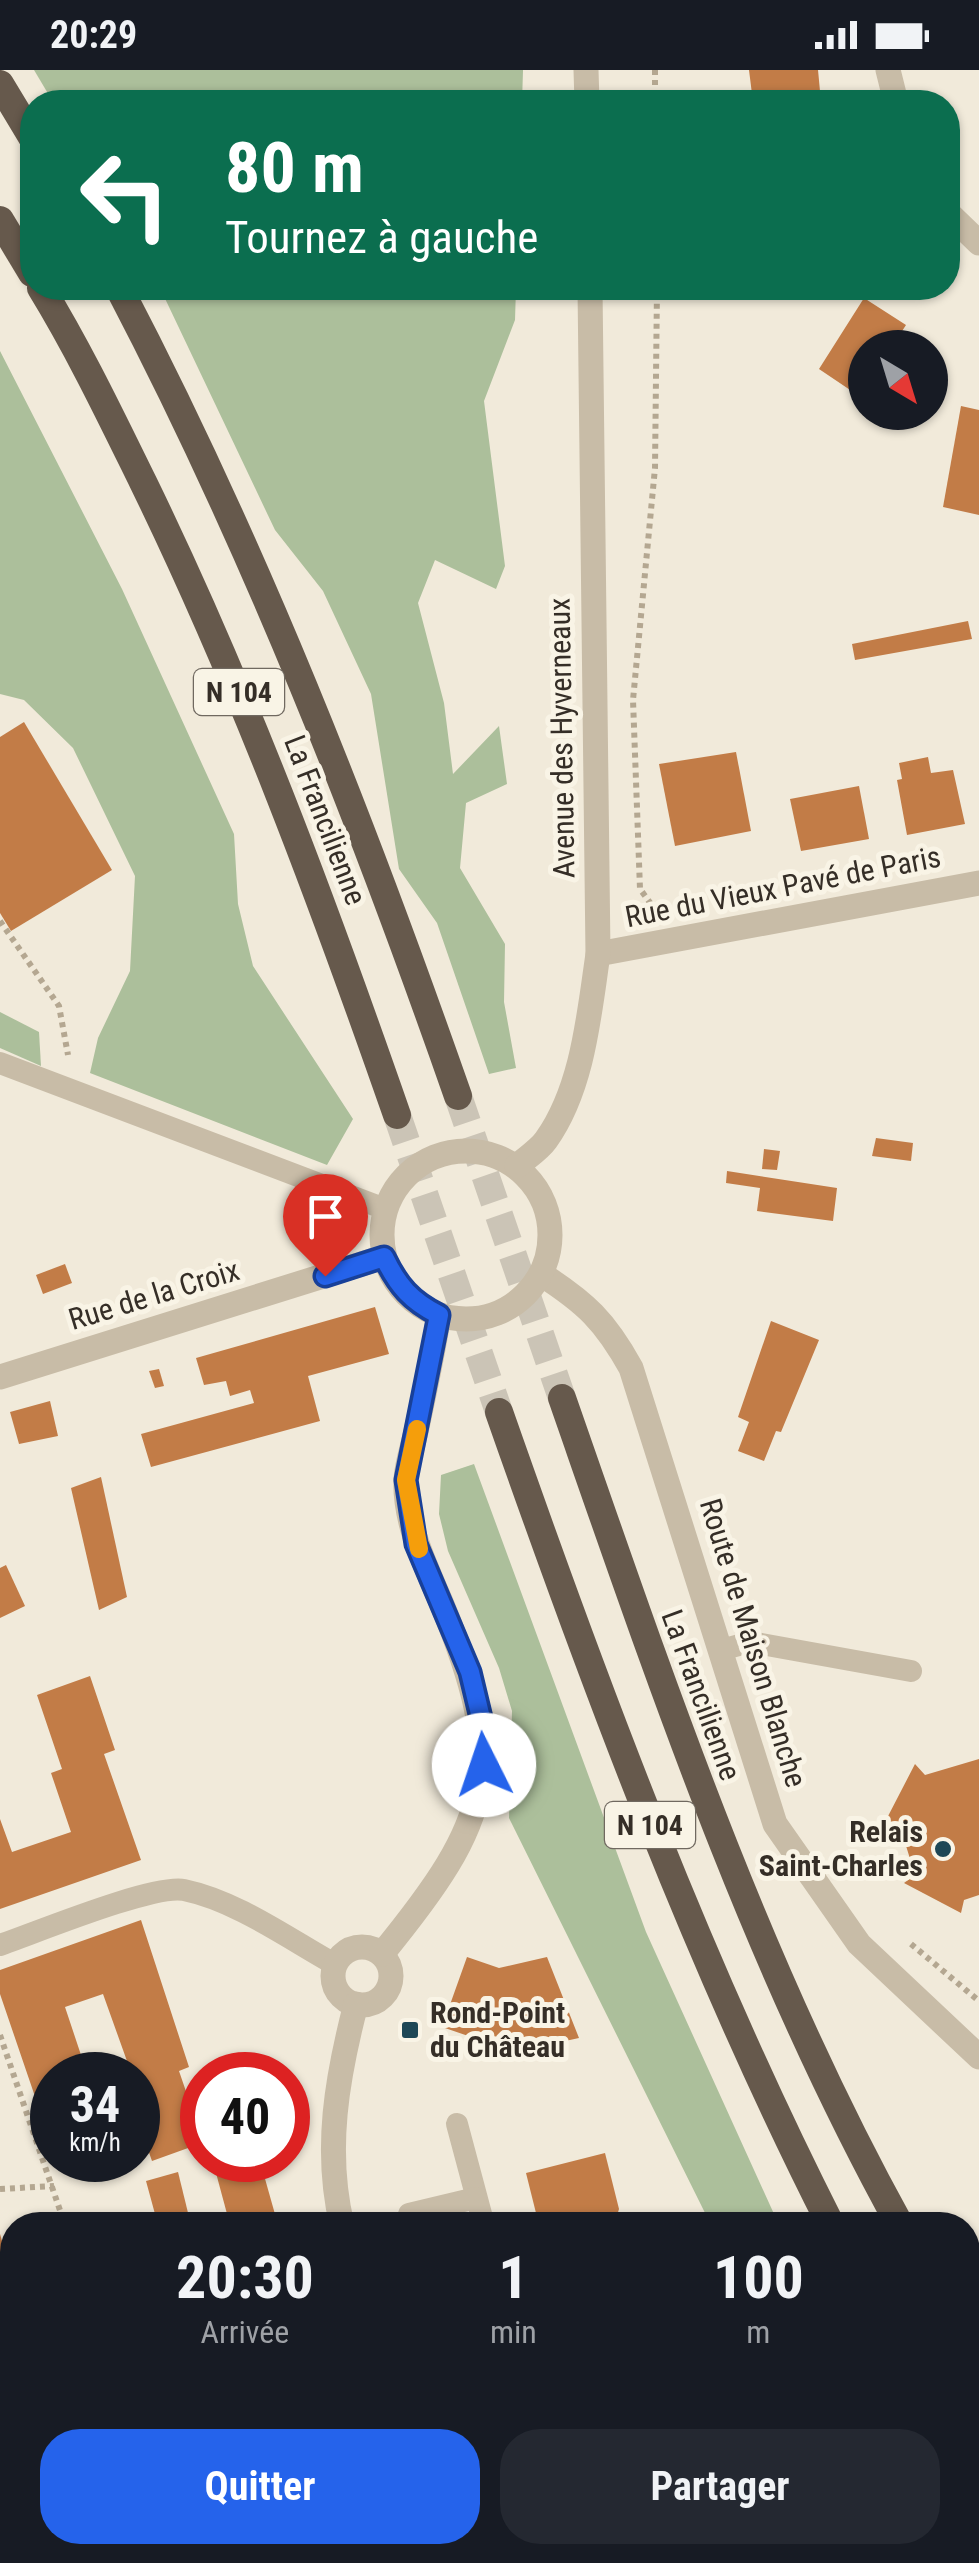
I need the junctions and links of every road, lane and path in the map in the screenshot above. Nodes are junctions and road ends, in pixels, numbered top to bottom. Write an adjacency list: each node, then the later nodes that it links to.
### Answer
1 (0, 84): 2 (highway)
2 (20, 116)
3 (0, 220): 6 (highway)
4 (960, 225): 5 (street)
5 (979, 244)
6 (20, 254)
7 (47, 300): 18 (highway, La Francilienne / N 104)
8 (125, 300): 17 (highway, La Francilienne / N 104)
9 (590, 300): 14 (street, Avenue des Hyverneaux)
10 (657, 300): 12 (path)
11 (979, 882): 14 (street, Rue du Vieux Pavé de Paris)
12 (657, 917)
13 (0, 921): 16 (path)
14 (598, 954): 19 (street, Avenue des Hyverneaux)
15 (0, 1063): 16 (lane)
16 (74, 1091): 20 (lane)
17 (458, 1096)
18 (397, 1115)
19 (517, 1166): 20 (street); 22 (street)
20 (385, 1208): 21 (street)
21 (384, 1257): 23 (street); 24 (street, Rue de la Croix)
22 (541, 1274): 23 (street); 27 (street, Route de Maison Blanche)
23 (439, 1315): 31 (street)
24 (0, 1377)
25 (562, 1398): 46 (highway, La Francilienne / N 104)
26 (499, 1412): 45 (highway, N 104)
27 (721, 1650): 28 (lane); 36 (street, Route de Maison Blanche)
28 (911, 1671)
29 (908, 1941): 33 (path)
30 (0, 1945): 32 (lane)
31 (382, 1954): 32 (street); 34 (street)
32 (336, 1965): 34 (street)
33 (979, 2001)
34 (356, 2004): 42 (street)
35 (0, 2035): 38 (path)
36 (979, 2057)
37 (457, 2124): 40 (lane)
38 (54, 2186): 39 (path); 41 (path)
39 (0, 2189)
40 (476, 2198): 43 (lane); 44 (lane)
41 (61, 2212)
42 (339, 2212)
43 (417, 2212)
44 (480, 2212)
45 (825, 2212)
46 (893, 2212)

